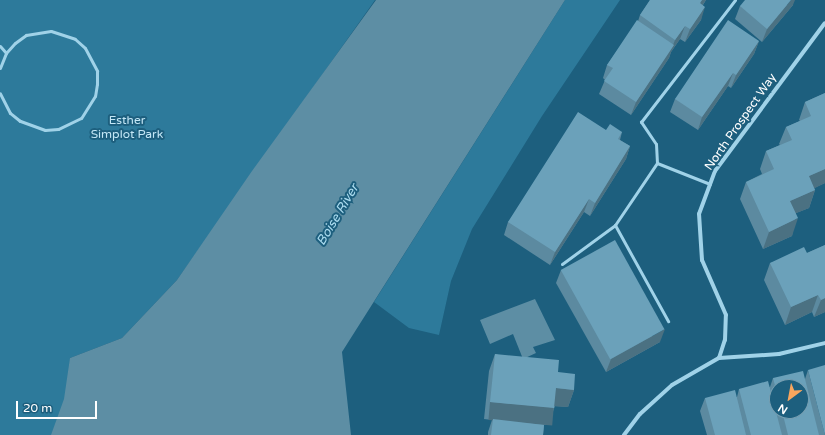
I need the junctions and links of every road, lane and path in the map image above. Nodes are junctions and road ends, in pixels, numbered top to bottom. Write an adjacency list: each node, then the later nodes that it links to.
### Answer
1 (735, 0): 7 (lane)
2 (825, 23): 8 (street, North Prospect Way)
3 (0, 46): 4 (lane)
4 (6, 53): 5 (lane); 6 (lane)
5 (0, 68)
6 (0, 93)
7 (657, 163): 8 (lane); 9 (lane)
8 (710, 184): 13 (street, North Prospect Way)
9 (615, 225): 10 (lane); 11 (lane)
10 (562, 264)
11 (668, 322)
12 (825, 343): 13 (street)
13 (719, 358): 14 (street)
14 (624, 435)

